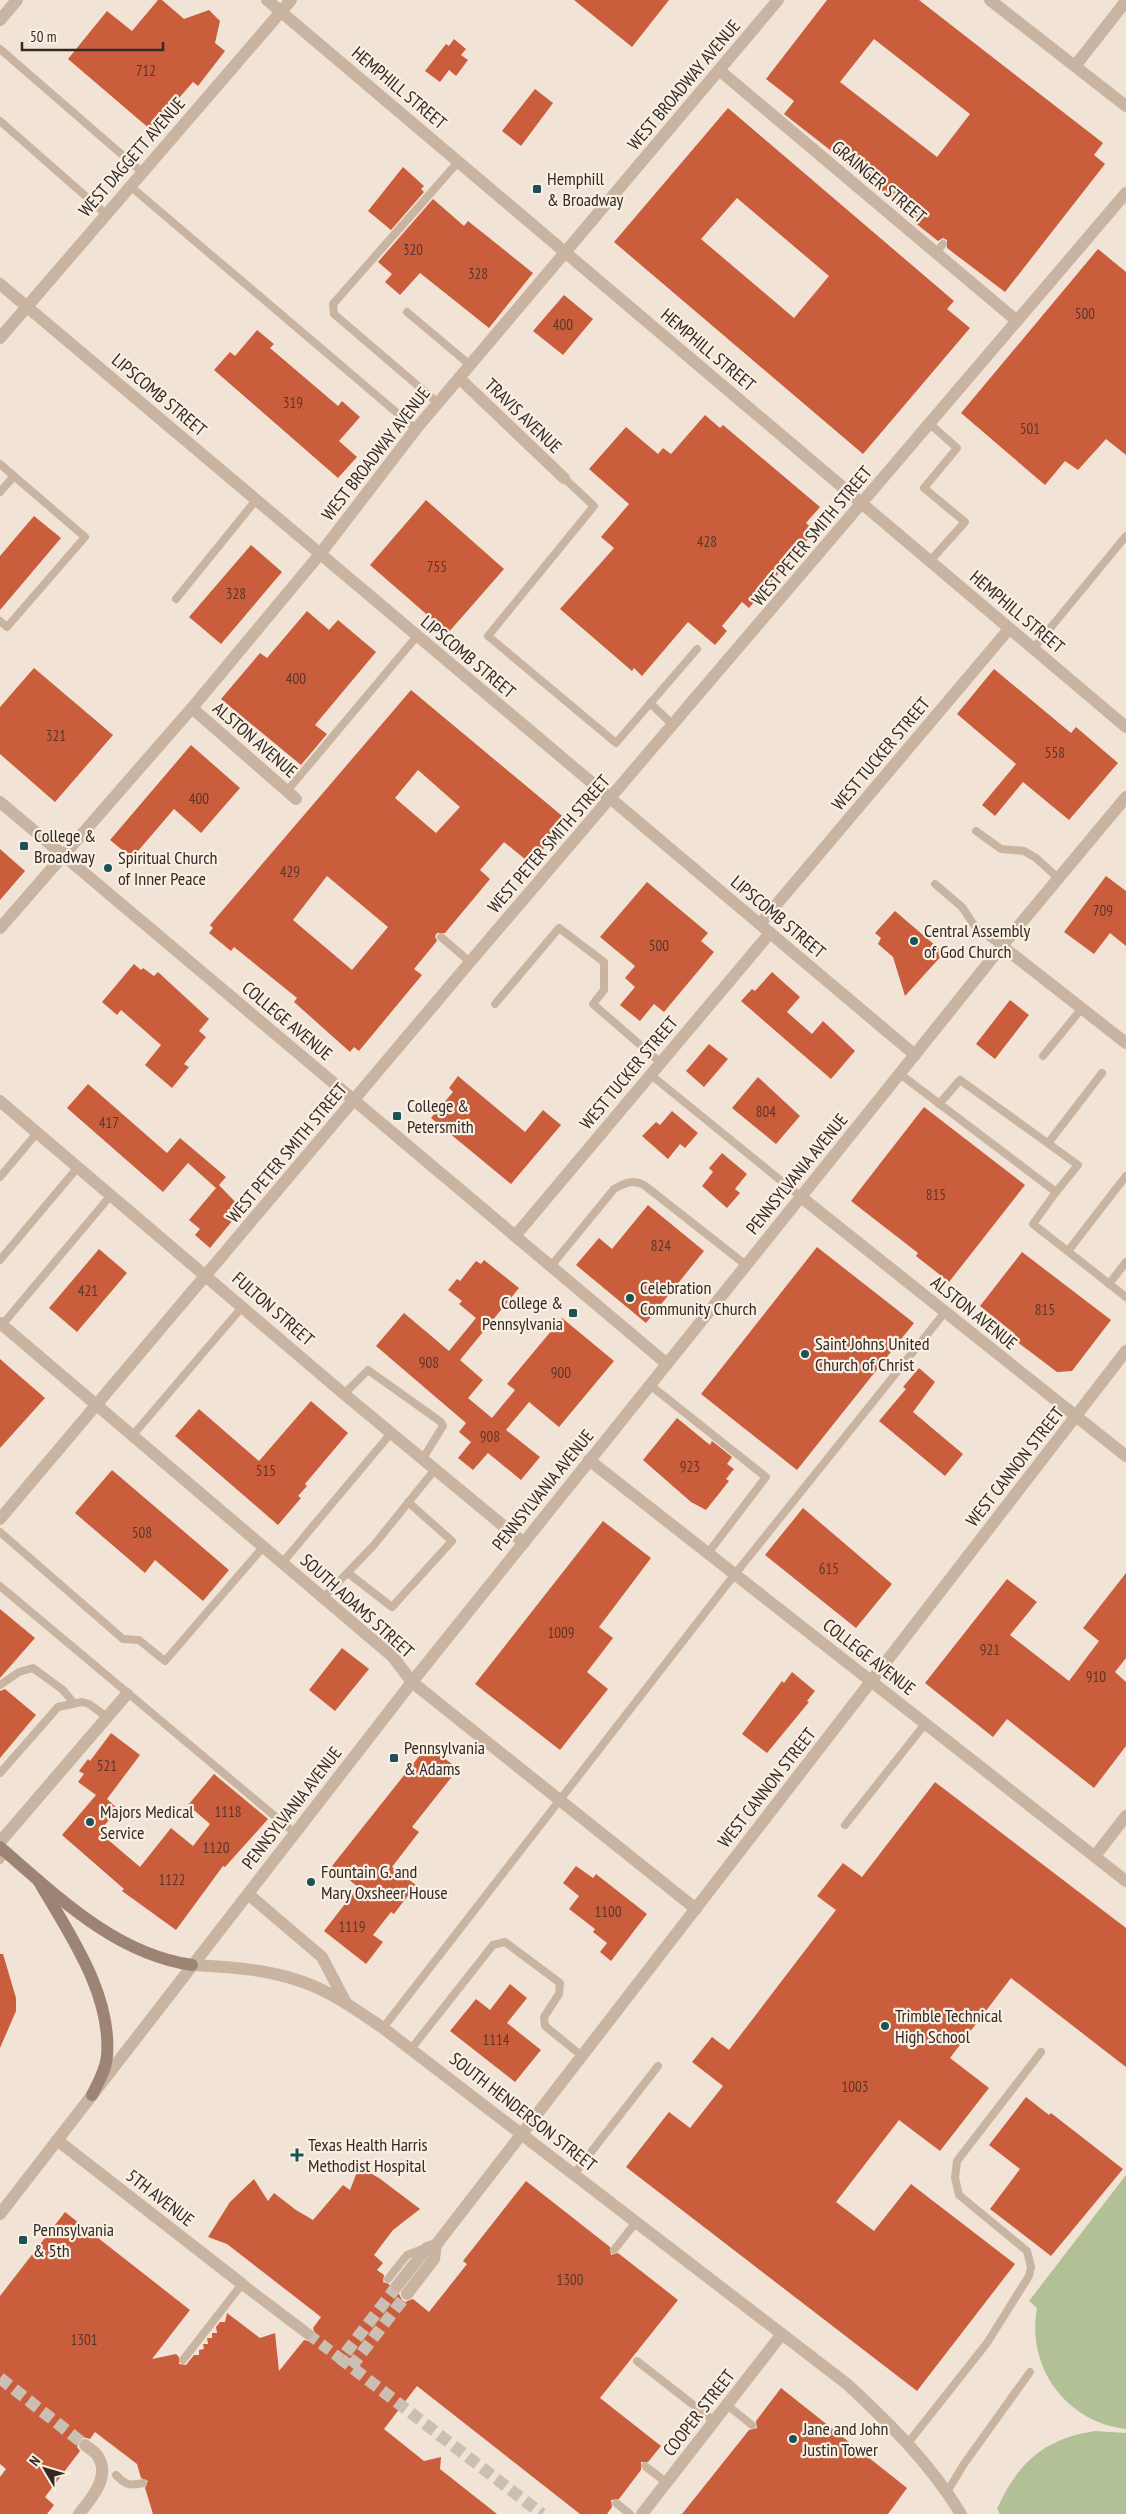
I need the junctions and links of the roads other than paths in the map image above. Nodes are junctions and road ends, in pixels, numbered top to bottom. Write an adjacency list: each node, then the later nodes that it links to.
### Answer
1 (17, 0): 8 (street)
2 (267, 0): 7 (street, HEMPHILL STREET)
3 (291, 0): 7 (street, WEST DAGGETT AVENUE)
4 (778, 0): 11 (street, WEST BROADWAY AVENUE)
5 (990, 0): 10 (street)
6 (1126, 1): 10 (street)
7 (281, 12): 14 (street, HEMPHILL STREET); 15 (street, WEST DAGGETT AVENUE)
8 (0, 20)
9 (0, 49): 15 (lane)
10 (1075, 66): 12 (street)
11 (719, 70): 19 (street, WEST BROADWAY AVENUE); 23 (street, GRAINGER STREET)
12 (1126, 106)
13 (0, 120): 18 (lane)
14 (458, 162): 19 (street, HEMPHILL STREET); 27 (lane)
15 (142, 172): 16 (street, WEST DAGGETT AVENUE)
16 (130, 186): 18 (street, WEST DAGGETT AVENUE); 29 (lane)
17 (1126, 193): 23 (street, WEST PETER SMITH STREET)
18 (106, 214): 21 (street, WEST DAGGETT AVENUE)
19 (565, 253): 25 (street, WEST BROADWAY AVENUE); 35 (street, HEMPHILL STREET)
20 (0, 284): 21 (street, LIPSCOMB STREET)
21 (26, 306): 24 (street, WEST DAGGETT AVENUE); 34 (street, LIPSCOMB STREET)
22 (407, 312): 25 (lane)
23 (1017, 321): 28 (street, WEST PETER SMITH STREET)
24 (0, 338)
25 (470, 365): 26 (street, WEST BROADWAY AVENUE)
26 (459, 378): 27 (street, WEST BROADWAY AVENUE); 32 (street, TRAVIS AVENUE)
27 (438, 403): 29 (street, WEST BROADWAY AVENUE)
28 (930, 424): 35 (street, WEST PETER SMITH STREET); 38 (lane)
29 (416, 429): 37 (street, WEST BROADWAY AVENUE)
30 (0, 464): 31 (lane)
31 (14, 476): 33 (lane); 40 (lane)
32 (564, 478): 45 (lane)
33 (0, 492)
34 (256, 500): 37 (street, LIPSCOMB STREET); 39 (lane)
35 (862, 504): 38 (street, HEMPHILL STREET); 47 (street, WEST PETER SMITH STREET)
36 (1126, 536): 44 (lane)
37 (320, 554): 42 (street, LIPSCOMB STREET); 46 (street, WEST BROADWAY AVENUE)
38 (930, 562): 41 (street, HEMPHILL STREET)
39 (176, 599)
40 (0, 621)
41 (1010, 629): 44 (street, HEMPHILL STREET); 57 (street, WEST TUCKER STREET)
42 (416, 636): 49 (lane); 51 (street, LIPSCOMB STREET)
43 (696, 649): 45 (lane)
44 (1034, 649): 48 (street, HEMPHILL STREET)
45 (650, 703): 47 (lane)
46 (192, 708): 49 (street, ALSTON AVENUE); 54 (street, WEST BROADWAY AVENUE)
47 (674, 725): 51 (street, WEST PETER SMITH STREET)
48 (1126, 726)
49 (292, 795)
50 (1126, 797): 55 (street, PENNSYLVANIA AVENUE)
51 (610, 800): 57 (street, LIPSCOMB STREET); 62 (street, WEST PETER SMITH STREET)
52 (0, 802): 54 (street, COLLEGE AVENUE)
53 (976, 831): 55 (lane)
54 (64, 856): 58 (street, WEST BROADWAY AVENUE); 73 (street, COLLEGE AVENUE)
55 (1058, 878): 61 (street, PENNSYLVANIA AVENUE)
56 (935, 884): 61 (lane)
57 (760, 924): 59 (street, LIPSCOMB STREET)
58 (0, 928)
59 (770, 933): 66 (street, LIPSCOMB STREET); 68 (street, WEST TUCKER STREET)
60 (441, 937): 62 (lane)
61 (1002, 946): 64 (street); 66 (street, PENNSYLVANIA AVENUE)
62 (470, 962): 73 (street, WEST PETER SMITH STREET)
63 (495, 1004): 68 (lane)
64 (1082, 1008): 65 (street); 67 (lane)
65 (1126, 1042)
66 (915, 1055): 70 (street, PENNSYLVANIA AVENUE)
67 (1043, 1056)
68 (661, 1062): 71 (street, WEST TUCKER STREET)
69 (1102, 1073): 76 (lane)
70 (900, 1074): 74 (lane); 82 (street, PENNSYLVANIA AVENUE)
71 (651, 1075): 82 (lane); 83 (street, WEST TUCKER STREET)
72 (0, 1101): 75 (street, FULTON STREET)
73 (355, 1101): 83 (street, COLLEGE AVENUE); 89 (street, WEST PETER SMITH STREET)
74 (940, 1104): 76 (lane); 80 (lane)
75 (37, 1133): 77 (street, FULTON STREET); 79 (lane)
76 (1049, 1142): 80 (lane)
77 (78, 1167): 81 (street, FULTON STREET); 85 (lane)
78 (1126, 1176): 84 (lane)
79 (0, 1177)
80 (1056, 1192): 84 (lane)
81 (111, 1195): 89 (street, FULTON STREET); 94 (lane)
82 (801, 1197): 87 (street, PENNSYLVANIA AVENUE); 93 (street, ALSTON AVENUE)
83 (515, 1236): 88 (street, COLLEGE AVENUE)
84 (1068, 1251): 90 (lane)
85 (0, 1260)
86 (1126, 1262): 90 (lane)
87 (746, 1265): 88 (lane); 96 (street, PENNSYLVANIA AVENUE)
88 (551, 1266): 96 (street, COLLEGE AVENUE)
89 (207, 1275): 92 (street, FULTON STREET); 99 (street, WEST PETER SMITH STREET)
90 (1109, 1284): 91 (lane)
91 (1126, 1297)
92 (243, 1306): 98 (street, FULTON STREET); 102 (lane)
93 (945, 1312): 100 (street, ALSTON AVENUE); 115 (lane)
94 (1, 1324): 99 (street, SOUTH ADAMS STREET)
95 (1126, 1351): 100 (street, WEST CANNON STREET)
96 (667, 1364): 97 (street, PENNSYLVANIA AVENUE)
97 (650, 1385): 105 (street, PENNSYLVANIA AVENUE); 112 (lane)
98 (344, 1394): 101 (street, FULTON STREET); 104 (lane)
99 (97, 1404): 102 (street, SOUTH ADAMS STREET); 108 (street, WEST PETER SMITH STREET)
100 (1076, 1416): 103 (street, ALSTON AVENUE); 118 (street, WEST CANNON STREET)
101 (392, 1432): 104 (street, FULTON STREET); 113 (lane)
102 (133, 1435): 111 (street, SOUTH ADAMS STREET)
103 (1126, 1456)
104 (423, 1458): 106 (street, FULTON STREET)
105 (590, 1460): 110 (street, PENNSYLVANIA AVENUE); 112 (street, COLLEGE AVENUE)
106 (436, 1468): 107 (lane); 110 (street, FULTON STREET)
107 (408, 1502): 114 (lane); 114 (lane)
108 (0, 1519)
109 (0, 1532): 111 (lane)
110 (524, 1543): 119 (street, PENNSYLVANIA AVENUE)
111 (264, 1546): 113 (street, SOUTH ADAMS STREET)
112 (708, 1553): 115 (street, COLLEGE AVENUE)
113 (283, 1562): 117 (street, SOUTH ADAMS STREET)
114 (348, 1573): 117 (lane)
115 (735, 1574): 118 (street, COLLEGE AVENUE); 126 (lane)
116 (0, 1586): 121 (lane)
117 (324, 1597): 119 (street, SOUTH ADAMS STREET)
118 (872, 1681): 124 (street, COLLEGE AVENUE); 135 (street, WEST CANNON STREET)
119 (412, 1682): 126 (street, SOUTH ADAMS STREET); 129 (street, PENNSYLVANIA AVENUE)
120 (0, 1685): 122 (lane)
121 (127, 1694): 123 (street); 129 (lane)
122 (73, 1702): 123 (lane); 125 (lane)
123 (107, 1718): 130 (street)
124 (925, 1724): 128 (lane); 131 (street, COLLEGE AVENUE)
125 (0, 1773)
126 (559, 1800): 135 (street, SOUTH ADAMS STREET); 138 (lane)
127 (1126, 1816): 131 (street)
128 (845, 1824)
129 (295, 1833): 134 (street, PENNSYLVANIA AVENUE)
130 (2, 1850): 132 (main road, SOUTH HENDERSON STREET)
131 (1095, 1856): 133 (street, COLLEGE AVENUE)
132 (38, 1880): 136 (main road, SOUTH HENDERSON STREET); 143 (main road)
133 (1126, 1881)
134 (248, 1894): 136 (street, PENNSYLVANIA AVENUE); 137 (street)
135 (696, 1909): 141 (street, WEST CANNON STREET)
136 (192, 1965): 137 (street, SOUTH HENDERSON STREET); 143 (street, PENNSYLVANIA AVENUE)
137 (346, 2003): 138 (street, SOUTH HENDERSON STREET)
138 (383, 2028): 139 (street, SOUTH HENDERSON STREET)
139 (411, 2049): 141 (lane); 144 (street, SOUTH HENDERSON STREET)
140 (1041, 2052): 161 (lane)
141 (582, 2056): 144 (street, WEST CANNON STREET)
142 (658, 2066): 146 (lane)
143 (92, 2095): 145 (street, PENNSYLVANIA AVENUE)
144 (522, 2134): 146 (street, SOUTH HENDERSON STREET); 149 (street, WEST CANNON STREET)
145 (57, 2140): 147 (street, PENNSYLVANIA AVENUE); 151 (street, 5TH AVENUE)
146 (574, 2174): 148 (street, SOUTH HENDERSON STREET)
147 (0, 2214)
148 (636, 2222): 150 (lane); 154 (street, SOUTH HENDERSON STREET)
149 (431, 2246): 152 (lane); 152 (street, WEST CANNON STREET)
150 (614, 2250)
151 (242, 2284): 153 (street); 155 (lane)
152 (397, 2286)
153 (308, 2334)
154 (782, 2334): 158 (street, COOPER STREET); 161 (street, SOUTH HENDERSON STREET)
155 (183, 2360)
156 (637, 2361): 159 (lane)
157 (1030, 2372): 167 (lane)
158 (727, 2405): 159 (street, COOPER STREET); 160 (lane)
159 (714, 2421): 166 (street, COOPER STREET)
160 (752, 2425)
161 (908, 2443): 167 (street, SOUTH HENDERSON STREET)
162 (85, 2445): 169 (street)
163 (645, 2466): 166 (lane)
164 (116, 2475): 165 (lane)
165 (143, 2483)
166 (667, 2483): 171 (street, COOPER STREET)
167 (947, 2492): 172 (street, SOUTH HENDERSON STREET)
168 (616, 2503): 170 (lane)
169 (82, 2510)
170 (630, 2514)
171 (642, 2514)
172 (961, 2514)

